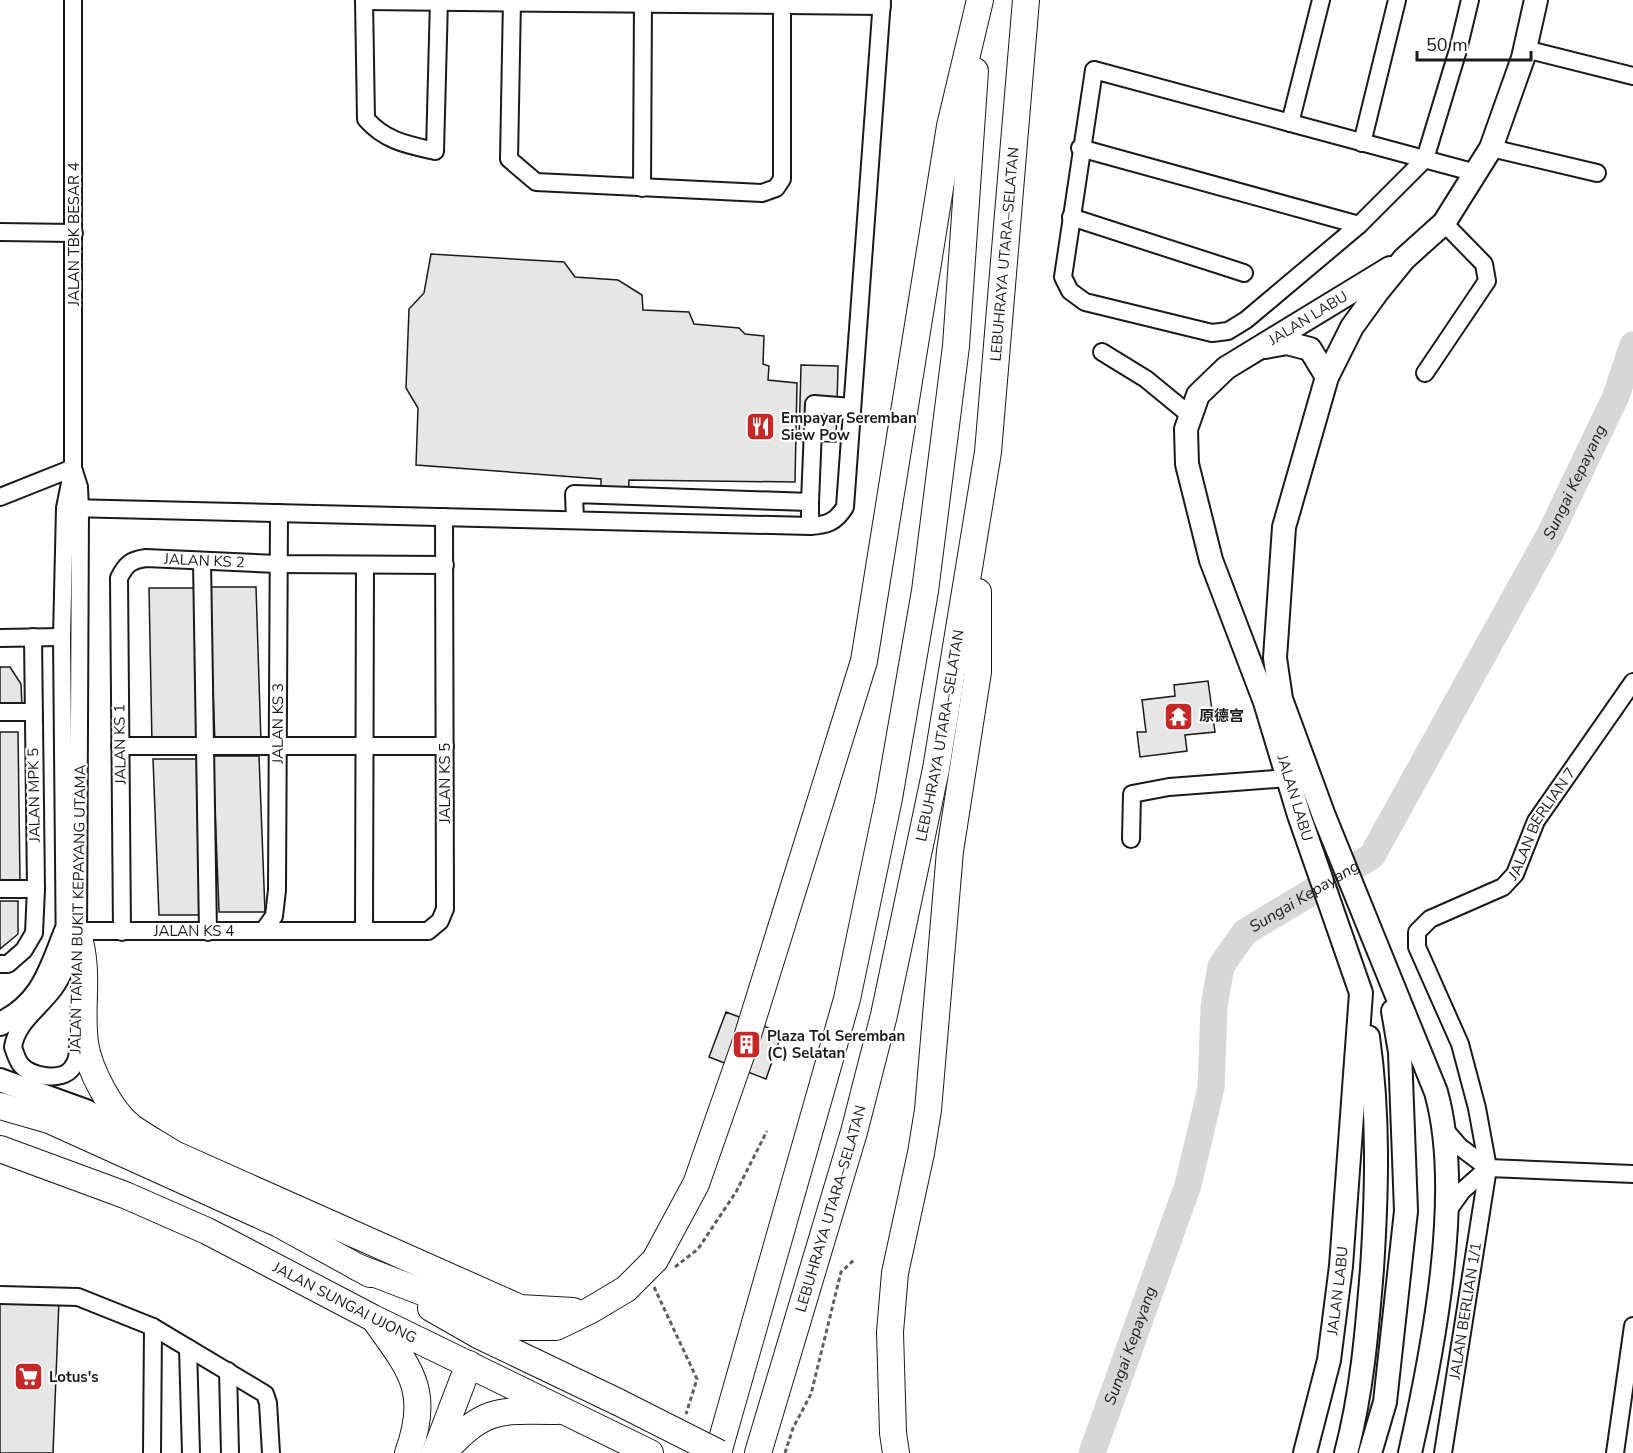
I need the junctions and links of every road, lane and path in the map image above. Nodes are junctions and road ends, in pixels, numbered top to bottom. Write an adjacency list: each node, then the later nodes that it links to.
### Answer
1 (73, 0): 28 (street, JALAN TBK BESAR 4)
2 (980, 0): 91 (highway); 110 (highway)
3 (1026, 0): 43 (highway, LEBUHRAYA UTARA–SELATAN)
4 (1321, 0): 16 (street)
5 (1397, 0): 17 (street)
6 (1470, 0): 20 (street)
7 (1536, 0): 14 (main road, JALAN LABU)
8 (364, 1): 9 (street); 9 (street)
9 (439, 1): 10 (street)
10 (512, 1): 11 (street); 23 (street)
11 (643, 2): 12 (street); 23 (street)
12 (782, 3): 13 (street); 23 (street)
13 (882, 3): 35 (street)
14 (1525, 50): 15 (street); 19 (main road, JALAN LABU)
15 (1633, 76)
16 (1290, 123): 17 (street); 18 (street)
17 (1362, 142): 20 (street)
18 (1080, 148): 24 (street); 26 (street)
19 (1491, 148): 21 (main road, JALAN LABU); 22 (street)
20 (1425, 159): 21 (street); 26 (street)
21 (1476, 173): 25 (main road, JALAN LABU)
22 (1597, 173)
23 (642, 188)
24 (1071, 216): 26 (street); 30 (street)
25 (1444, 223): 29 (main road, JALAN LABU); 33 (street)
26 (1359, 225)
27 (0, 232): 28 (street)
28 (74, 233): 37 (street, JALAN TBK BESAR 4)
29 (1404, 259): 31 (main road, JALAN LABU); 34 (main road, JALAN LABU)
30 (1244, 273)
31 (1258, 348): 34 (main road); 36 (main road, JALAN LABU)
32 (1102, 352): 36 (street)
33 (1425, 373)
34 (1327, 377): 72 (main road, JALAN LABU)
35 (852, 407): 39 (street); 45 (street)
36 (1191, 416): 62 (main road, JALAN LABU)
37 (73, 468): 38 (street); 40 (street, JALAN TAMAN BUKIT KEPAYANG UTAMA)
38 (0, 497)
39 (810, 502): 44 (street); 45 (street)
40 (72, 509): 41 (street); 51 (street, JALAN TAMAN BUKIT KEPAYANG UTAMA); 68 (street, JALAN TAMAN BUKIT KEPAYANG UTAMA)
41 (279, 513): 42 (street); 48 (street, JALAN KS 3)
42 (444, 517): 44 (street); 50 (street, JALAN KS 5)
43 (979, 517): 101 (highway); 111 (highway, LEBUHRAYA UTARA–SELATAN)
44 (575, 520): 45 (street)
45 (810, 526)
46 (132, 560): 47 (street, JALAN KS 2); 57 (street, JALAN KS 1)
47 (202, 561): 48 (street, JALAN KS 2); 58 (street)
48 (278, 564): 49 (street, JALAN KS 2); 59 (street, JALAN KS 3)
49 (365, 565): 50 (street, JALAN KS 2); 60 (street)
50 (445, 566): 61 (street, JALAN KS 5)
51 (62, 637): 53 (street); 68 (street, JALAN TAMAN BUKIT KEPAYANG UTAMA)
52 (0, 638): 53 (street)
53 (33, 638): 56 (street, JALAN MPK 5)
54 (1633, 682): 82 (street, JALAN BERLIAN 7)
55 (0, 712): 56 (street)
56 (32, 712): 65 (street, JALAN MPK 5)
57 (120, 746): 58 (street); 69 (street, JALAN KS 1)
58 (205, 746): 59 (street); 70 (street)
59 (278, 746): 60 (street); 66 (street, JALAN KS 3)
60 (364, 746): 61 (street); 67 (street)
61 (445, 746): 67 (street, JALAN KS 5)
62 (1288, 778): 63 (street); 73 (main road, JALAN LABU)
63 (1131, 839)
64 (0, 889): 65 (street)
65 (36, 889): 71 (street, JALAN MPK 5)
66 (264, 930): 67 (street, JALAN KS 5); 70 (street, JALAN KS 4)
67 (364, 930)
68 (74, 932): 68 (street, JALAN TAMAN BUKIT KEPAYANG UTAMA); 69 (street, JALAN KS 4); 74 (main road); 91 (highway)
69 (122, 932): 70 (street, JALAN KS 4)
70 (208, 932)
71 (0, 964)
72 (1387, 974): 78 (main road, JALAN LABU); 115 (main road)
73 (1361, 993): 113 (main road, JALAN LABU); 114 (main road)
74 (0, 1024)
75 (0, 1080): 85 (main road)
76 (0, 1106): 85 (highway)
77 (767, 1131): 88 (path)
78 (1446, 1131): 82 (street); 84 (main road, JALAN LABU)
79 (0, 1149): 81 (highway, JALAN SUNGAI UJONG)
80 (0, 1157): 81 (main road)
81 (35, 1160): 92 (highway, JALAN SUNGAI UJONG)
82 (1488, 1168): 83 (street); 84 (street); 117 (street, JALAN BERLIAN 1/1)
83 (1633, 1174)
84 (1447, 1212): 116 (main road, JALAN LABU)
85 (279, 1224): 87 (highway)
86 (854, 1260): 112 (path)
87 (357, 1266): 91 (highway); 110 (highway, bridge)
88 (671, 1270)
89 (652, 1282): 100 (path)
90 (0, 1295): 94 (street)
91 (589, 1311)
92 (373, 1318): 97 (highway, JALAN SUNGAI UJONG); 106 (highway)
93 (1633, 1326): 96 (street)
94 (153, 1327): 95 (street); 102 (street)
95 (188, 1348): 98 (street); 103 (street)
96 (1631, 1348): 118 (street)
97 (469, 1364): 99 (highway, JALAN SUNGAI UJONG); 107 (highway)
98 (228, 1371): 104 (street); 105 (street)
99 (566, 1412): 108 (highway); 109 (highway, JALAN SUNGAI UJONG)
100 (684, 1421)
101 (897, 1446)
102 (152, 1453)
103 (191, 1453)
104 (230, 1453)
105 (272, 1453)
106 (408, 1453)
107 (435, 1453)
108 (443, 1453)
109 (650, 1453)
110 (719, 1453)
111 (758, 1453)
112 (785, 1453)
113 (1305, 1453)
114 (1346, 1453)
115 (1370, 1453)
116 (1410, 1453)
117 (1443, 1453)
118 (1615, 1453)

